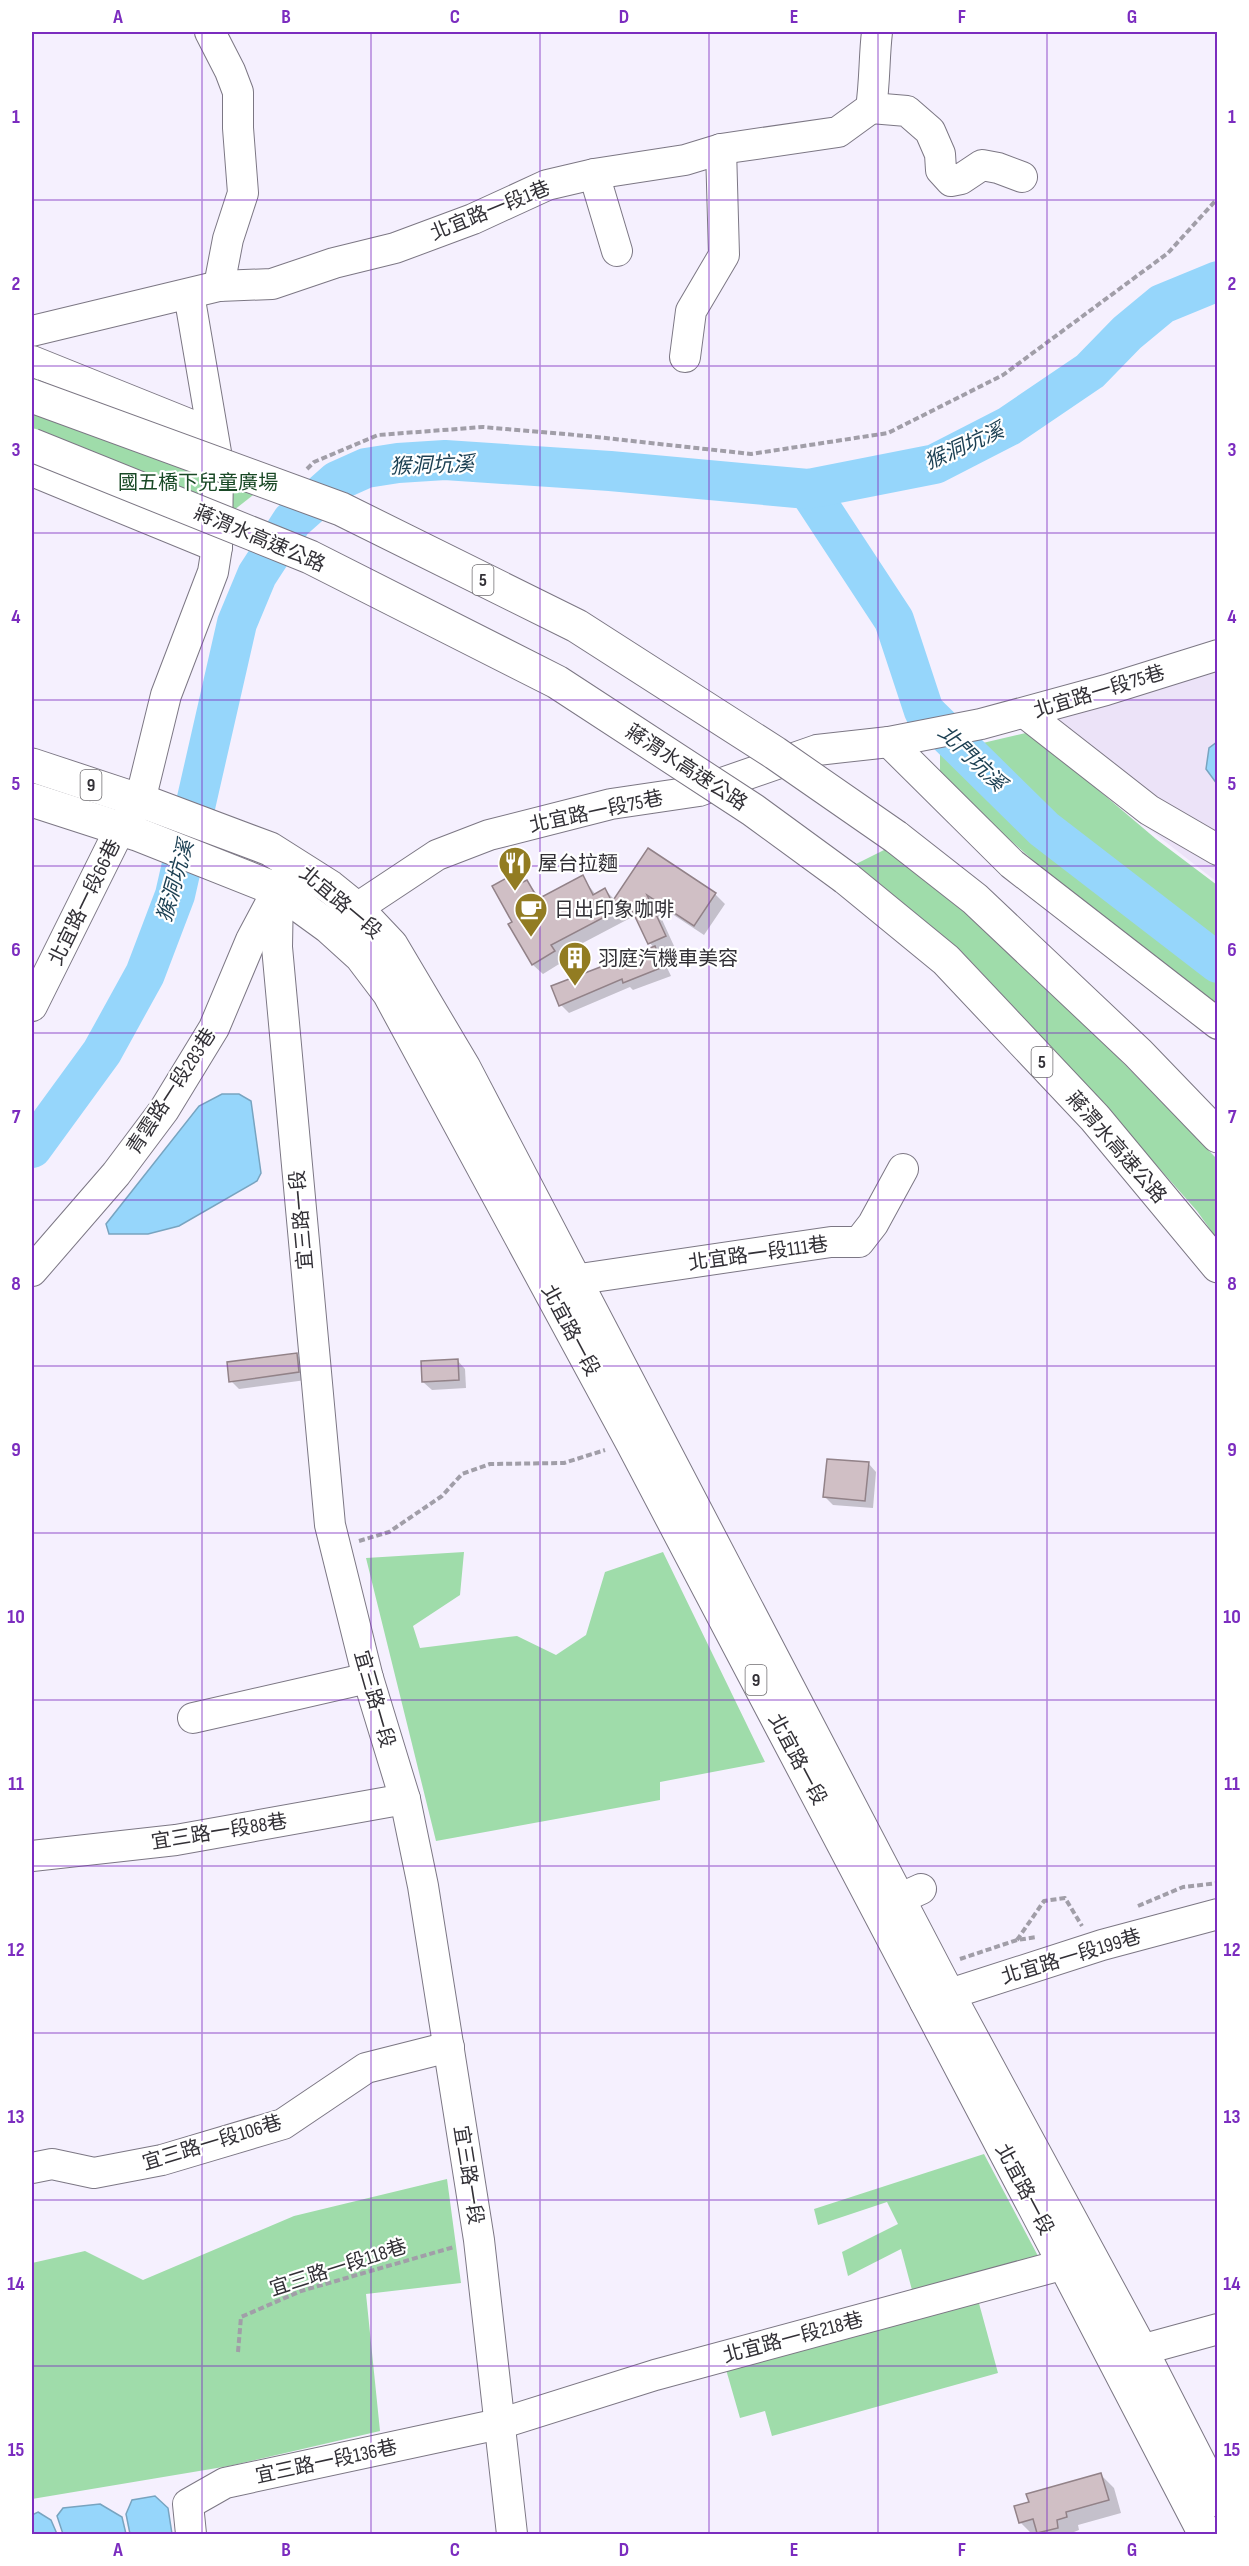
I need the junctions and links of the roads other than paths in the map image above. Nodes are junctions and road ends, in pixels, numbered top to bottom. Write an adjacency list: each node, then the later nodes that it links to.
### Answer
1 (210, 32): 8 (street)
2 (877, 32): 3 (street)
3 (871, 108): 4 (street, 北宜路一段1巷); 6 (street)
4 (721, 149): 5 (street, 北宜路一段1巷); 11 (street)
5 (594, 174): 7 (street); 8 (street, 北宜路一段1巷)
6 (1022, 177)
7 (616, 251)
8 (219, 286): 9 (street, 北宜路一段1巷)
9 (189, 294): 10 (street, 北宜路一段1巷); 14 (street)
10 (32, 331)
11 (685, 357)
12 (32, 361): 14 (street)
13 (32, 396): 31 (main road, 5, bridge)
14 (211, 433): 17 (street)
15 (32, 445): 33 (main road, 蔣渭水高速公路 / 5, bridge)
16 (32, 471): 17 (street)
17 (217, 547): 23 (street)
18 (1218, 655): 19 (street, 北宜路一段75巷)
19 (1024, 713): 20 (street, 北宜路一段75巷); 25 (street)
20 (903, 740): 27 (street, 北宜路一段75巷); 30 (street)
21 (32, 765): 23 (main road, 9)
22 (32, 800): 24 (main road, 9)
23 (145, 803): 24 (street, 北宜路一段66巷); 26 (main road, 北宜路一段 / 9)
24 (129, 831): 26 (main road, 北宜路一段 / 9); 29 (street, 北宜路一段66巷)
25 (1218, 849)
26 (286, 876): 27 (main road, 北宜路一段 / 9); 28 (main road, 北宜路一段 / 9); 34 (street, 青雲路一段283巷); 36 (street, 宜三路一段)
27 (356, 908): 28 (street, 北宜路一段75巷); 35 (main road, 北宜路一段 / 9)
28 (329, 927): 41 (main road, 北宜路一段 / 9)
29 (32, 1006)
30 (1218, 1024)
31 (1218, 1136)
32 (903, 1169): 35 (street, 北宜路一段111巷)
33 (1218, 1266)
34 (32, 1271)
35 (573, 1280): 41 (main road, 北宜路一段 / 9)
36 (368, 1678): 37 (street); 38 (street, 宜三路一段)
37 (193, 1718)
38 (405, 1799): 39 (street, 宜三路一段88巷); 42 (street, 宜三路一段)
39 (32, 1856)
40 (1218, 1914): 41 (street, 北宜路一段199巷)
41 (936, 1998): 44 (main road, 北宜路一段 / 9)
42 (449, 2047): 43 (street, 宜三路一段106巷); 47 (street, 宜三路一段)
43 (32, 2168)
44 (1077, 2260): 46 (main road, 北宜路一段 / 9); 47 (street, 北宜路一段218巷)
45 (1218, 2329): 46 (street)
46 (1128, 2357): 48 (main road, 北宜路一段 / 9); 51 (main road, 北宜路一段 / 9)
47 (499, 2424): 49 (street, 宜三路一段136巷); 50 (street, 宜三路一段)
48 (1218, 2500)
49 (191, 2535)
50 (512, 2535)
51 (1205, 2535)

